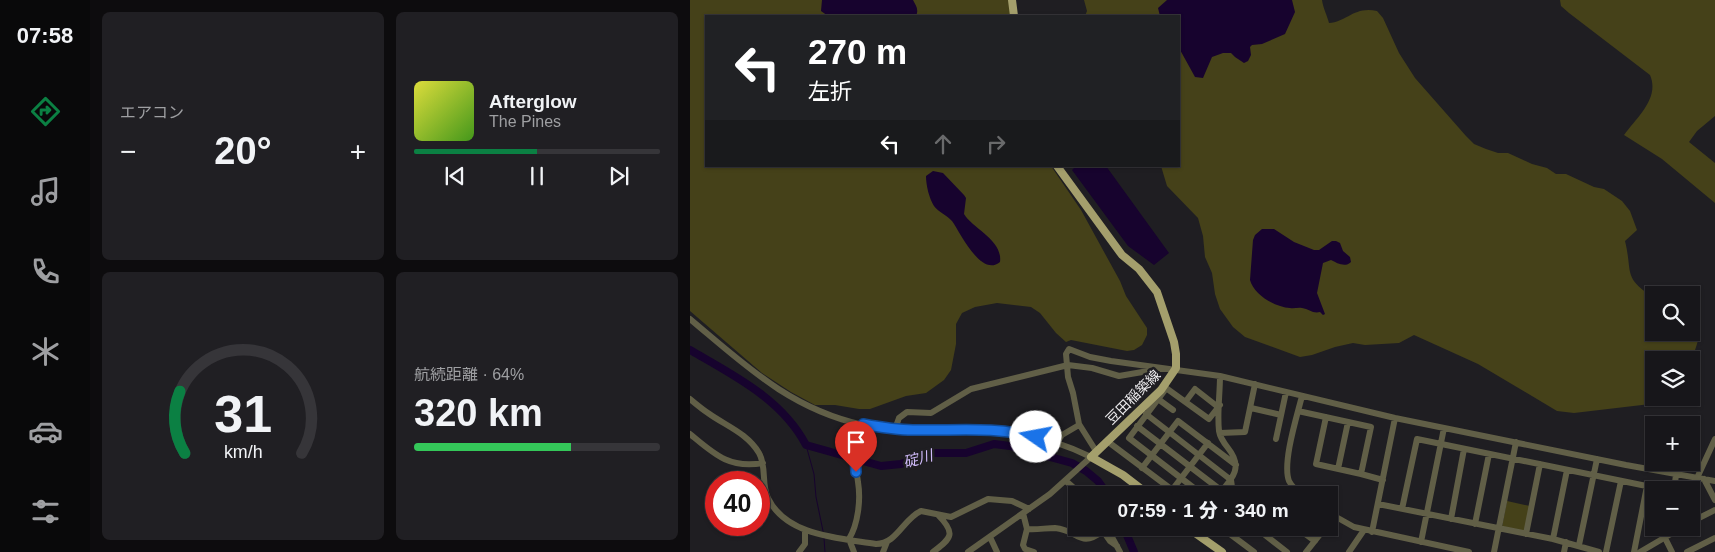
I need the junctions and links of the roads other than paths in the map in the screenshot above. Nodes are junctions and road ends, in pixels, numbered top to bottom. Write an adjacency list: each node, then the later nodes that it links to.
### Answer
1 (1012, 0): 2 (main road)
2 (1014, 15)
3 (1059, 167): 7 (main road, 豆田稲築線)
4 (690, 319): 25 (street)
5 (1068, 365): 6 (street); 6 (street); 26 (street); 28 (street)
6 (1166, 368): 7 (street)
7 (1176, 368): 8 (street); 10 (main road, 豆田稲築線)
8 (1220, 376): 9 (street); 16 (street)
9 (1255, 384): 11 (street); 17 (street)
10 (1165, 387): 14 (street); 15 (street); 35 (main road, 豆田稲築線)
11 (1286, 392): 12 (street); 21 (street)
12 (1302, 396): 19 (street); 23 (street)
13 (690, 399): 48 (street)
14 (1158, 399): 18 (street); 20 (street)
15 (1186, 402): 16 (street); 16 (street)
16 (1219, 406): 31 (street)
17 (1251, 408): 21 (street); 31 (street)
18 (1173, 410)
19 (1298, 411): 22 (street); 74 (street)
20 (1146, 414): 27 (street); 30 (street)
21 (1281, 415): 34 (street)
22 (1326, 417): 24 (street); 53 (street)
23 (1395, 418): 29 (street); 61 (street)
24 (1348, 422): 53 (street); 55 (street)
25 (863, 424): 28 (street); 103 (street)
26 (1079, 425): 37 (street); 45 (street)
27 (1137, 426): 39 (street); 43 (street)
28 (895, 428): 37 (street)
29 (1444, 428): 36 (street); 40 (street)
30 (1169, 432): 38 (street); 39 (street); 44 (street)
31 (1220, 432): 50 (street)
32 (690, 434): 48 (street)
33 (1715, 438): 59 (street)
34 (1276, 439)
35 (1106, 441): 45 (main road, 豆田稲築線); 52 (street)
36 (1516, 442): 46 (street); 47 (street)
37 (1058, 443): 45 (street)
38 (1208, 443): 44 (street); 50 (street)
39 (1160, 444): 43 (street); 51 (street)
40 (1441, 444): 41 (street); 79 (street); 83 (street)
41 (1464, 450): 42 (street); 86 (street)
42 (1489, 454): 46 (street); 87 (street)
43 (1152, 455): 52 (street); 58 (street)
44 (1200, 455): 51 (street); 60 (street)
45 (1091, 457): 62 (street); 67 (main road)
46 (1513, 459): 49 (street); 89 (street)
47 (1597, 459): 56 (street); 57 (street)
48 (763, 463): 90 (street)
49 (1540, 464): 54 (street); 93 (street)
50 (1236, 465): 60 (street)
51 (1190, 467): 58 (street); 71 (street)
52 (1142, 468): 68 (street)
53 (1338, 469): 55 (street)
54 (1567, 470): 56 (street); 104 (street)
55 (1361, 474): 61 (street)
56 (1594, 475): 63 (street); 111 (street)
57 (1676, 475): 59 (street); 64 (street)
58 (1182, 478): 69 (street); 70 (street)
59 (1700, 479): 65 (street); 77 (street)
60 (1231, 480): 72 (street); 73 (street)
61 (1383, 480): 78 (street)
62 (1066, 481): 66 (street); 81 (street)
63 (1621, 481): 75 (street); 132 (street)
64 (1675, 481)
65 (1715, 481)
66 (1072, 486)
67 (1137, 486)
68 (1167, 486)
69 (1175, 486)
70 (1192, 486)
71 (1212, 486)
72 (1226, 486)
73 (1232, 486)
74 (1292, 486)
75 (1645, 486)
76 (1645, 496): 133 (street)
77 (1715, 500)
78 (1378, 504): 79 (street); 92 (street)
79 (1402, 509): 83 (street)
80 (1715, 510): 84 (street)
81 (1026, 511): 82 (street); 88 (street); 101 (street)
82 (938, 514): 106 (street); 119 (street)
83 (1426, 515): 86 (street); 107 (street)
84 (1700, 518)
85 (1339, 520): 91 (street)
86 (1450, 520): 87 (street)
87 (1475, 524): 89 (street)
88 (1027, 529): 112 (street); 114 (street)
89 (1499, 529): 93 (street); 129 (street)
90 (805, 530): 103 (street); 116 (street)
91 (1364, 530): 92 (street); 126 (street)
92 (1372, 532): 107 (street)
93 (1526, 534): 104 (street)
94 (1112, 536): 112 (street)
95 (1199, 536): 122 (main road)
96 (1233, 536): 123 (street)
97 (1266, 536): 124 (street)
98 (1308, 536): 105 (street)
99 (1320, 536): 105 (street)
100 (1664, 536): 115 (street); 134 (street)
101 (990, 537): 113 (street); 120 (street)
102 (1715, 538): 110 (street)
103 (849, 539): 106 (street); 117 (street)
104 (1553, 539): 108 (street)
105 (1315, 541): 125 (street)
106 (887, 542): 118 (street)
107 (1420, 542): 109 (street)
108 (1566, 542): 111 (street); 130 (street)
109 (1430, 544): 127 (street); 128 (street)
110 (1702, 544): 135 (street); 136 (street)
111 (1580, 545): 131 (street)
112 (1119, 549)
113 (972, 551)
114 (1026, 551): 121 (street)
115 (1643, 551)
116 (799, 552)
117 (854, 552)
118 (883, 552)
119 (933, 552)
120 (997, 552)
121 (1034, 552)
122 (1222, 552)
123 (1254, 552)
124 (1287, 552)
125 (1306, 552)
126 (1349, 552)
127 (1428, 552)
128 (1469, 552)
129 (1494, 552)
130 (1564, 552)
131 (1599, 552)
132 (1606, 552)
133 (1634, 552)
134 (1672, 552)
135 (1687, 552)
136 (1706, 552)

